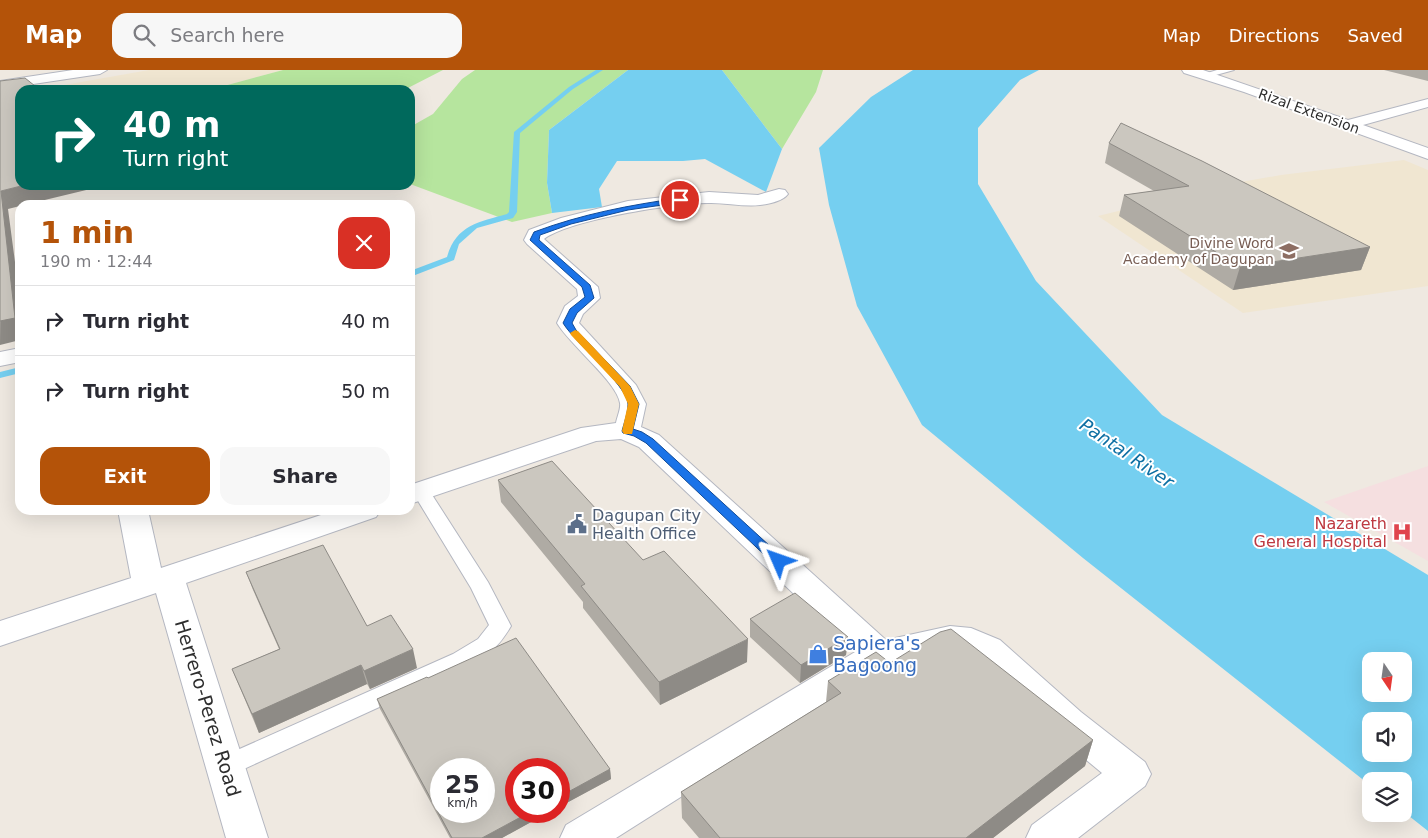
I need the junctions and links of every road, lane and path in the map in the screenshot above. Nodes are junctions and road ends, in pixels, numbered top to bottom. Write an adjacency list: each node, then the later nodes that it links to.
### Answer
1 (100, 70): 5 (street)
2 (1189, 70): 4 (street, Rizal Extension)
3 (1230, 70): 4 (lane)
4 (1206, 75): 7 (street, Rizal Extension)
5 (0, 85)
6 (1428, 103): 7 (street)
7 (1349, 124): 8 (street, Rizal Extension)
8 (1428, 154)
9 (779, 194): 12 (street)
10 (15, 356): 11 (street)
11 (0, 359)
12 (627, 431): 13 (street); 18 (street)
13 (416, 493): 19 (lane)
14 (135, 515): 16 (street, Herrero-Perez Road)
15 (351, 515): 16 (street)
16 (158, 581): 17 (street); 19 (street, Herrero-Perez Road)
17 (0, 634)
18 (879, 654): 20 (street); 22 (street)
19 (226, 766): 21 (street, Herrero-Perez Road)
20 (590, 836)
21 (247, 838)
22 (1047, 838)

